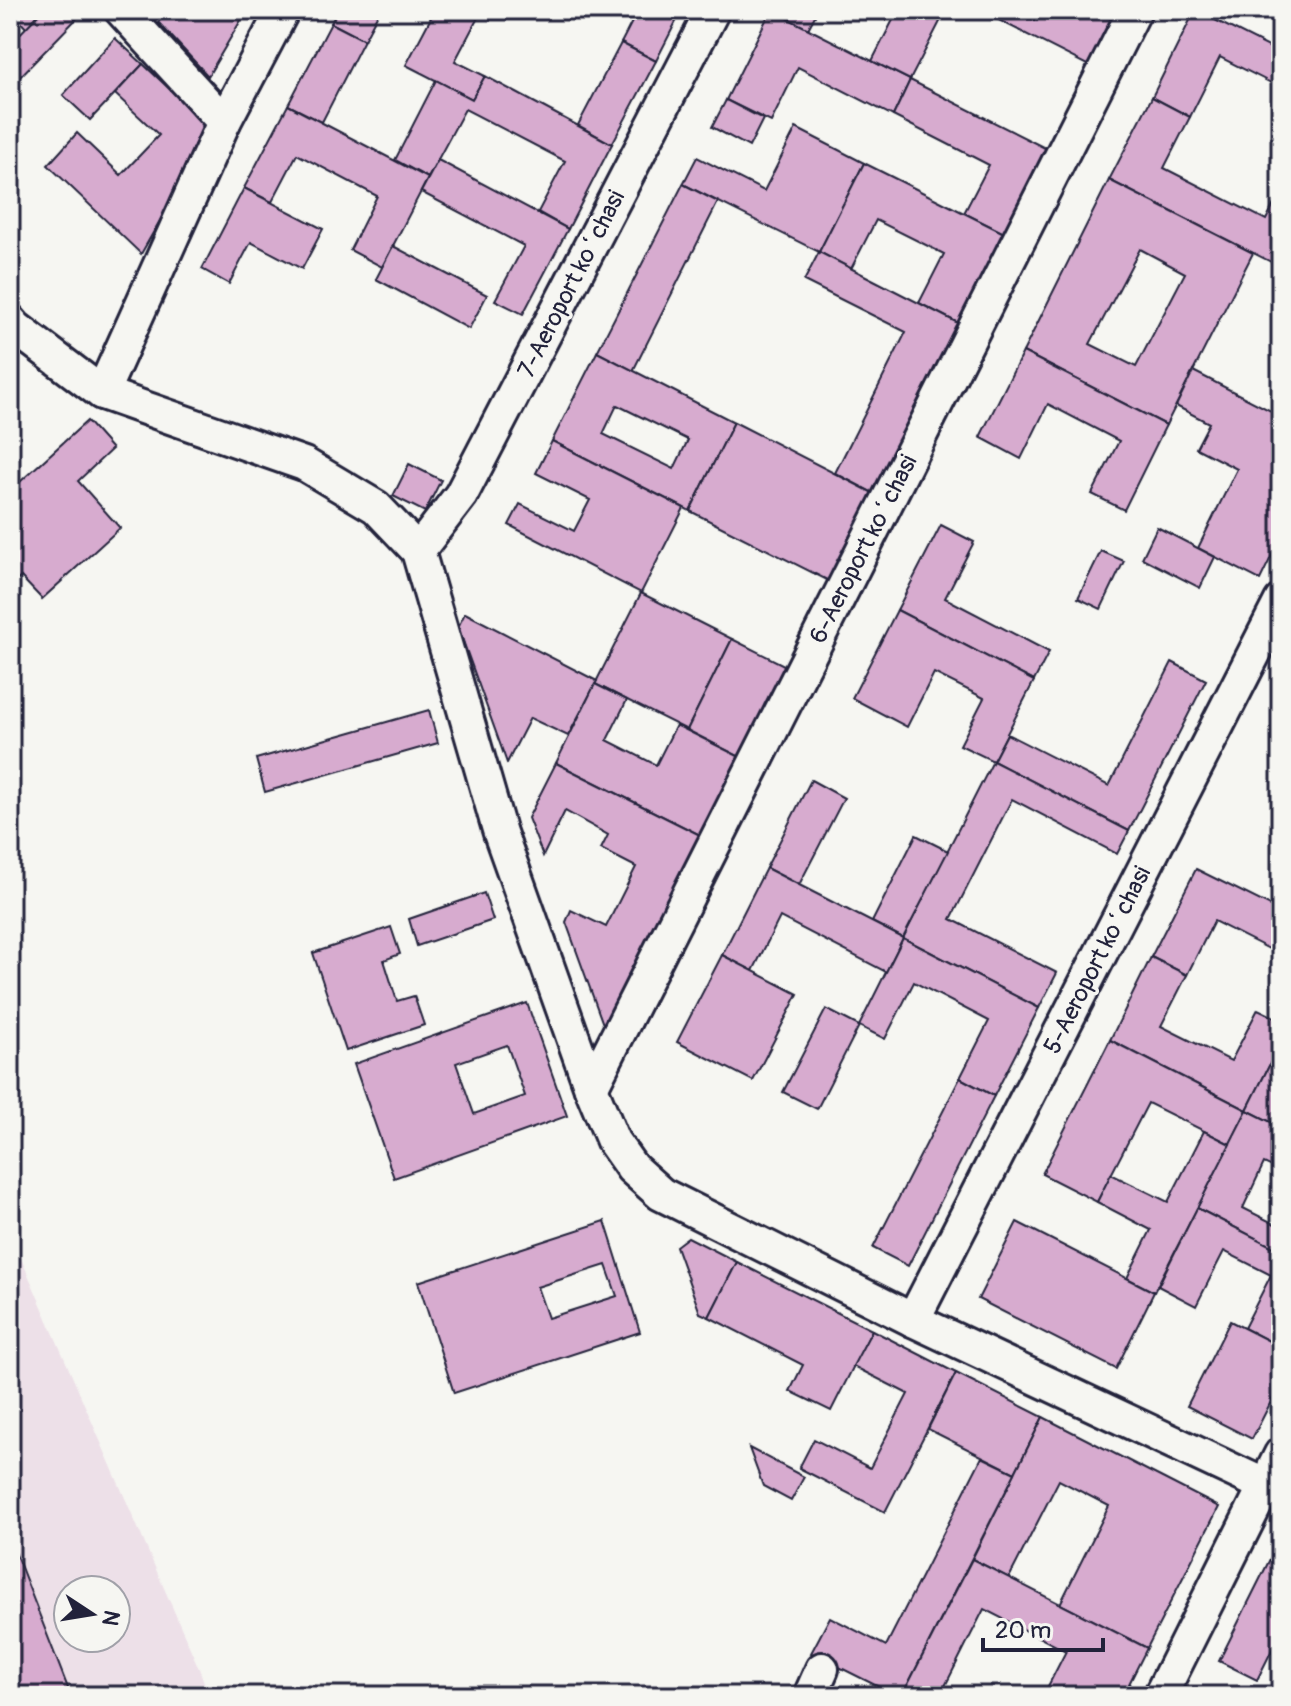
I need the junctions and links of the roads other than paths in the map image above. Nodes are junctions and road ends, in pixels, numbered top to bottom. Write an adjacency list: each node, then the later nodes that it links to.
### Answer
1 (121, 10): 5 (street)
2 (283, 10): 5 (street)
3 (713, 10): 8 (street, 7-Aeroport koʻchasi)
4 (1135, 10): 10 (street, 6-Aeroport koʻchasi)
5 (224, 122): 7 (street)
6 (10, 321): 7 (street)
7 (102, 393): 8 (street)
8 (418, 551): 10 (street)
9 (1281, 601): 11 (street, 5-Aeroport koʻchasi)
10 (591, 1088): 11 (street)
11 (913, 1320): 13 (street)
12 (1281, 1454): 13 (street)
13 (1273, 1489): 14 (street)
14 (1160, 1696)

